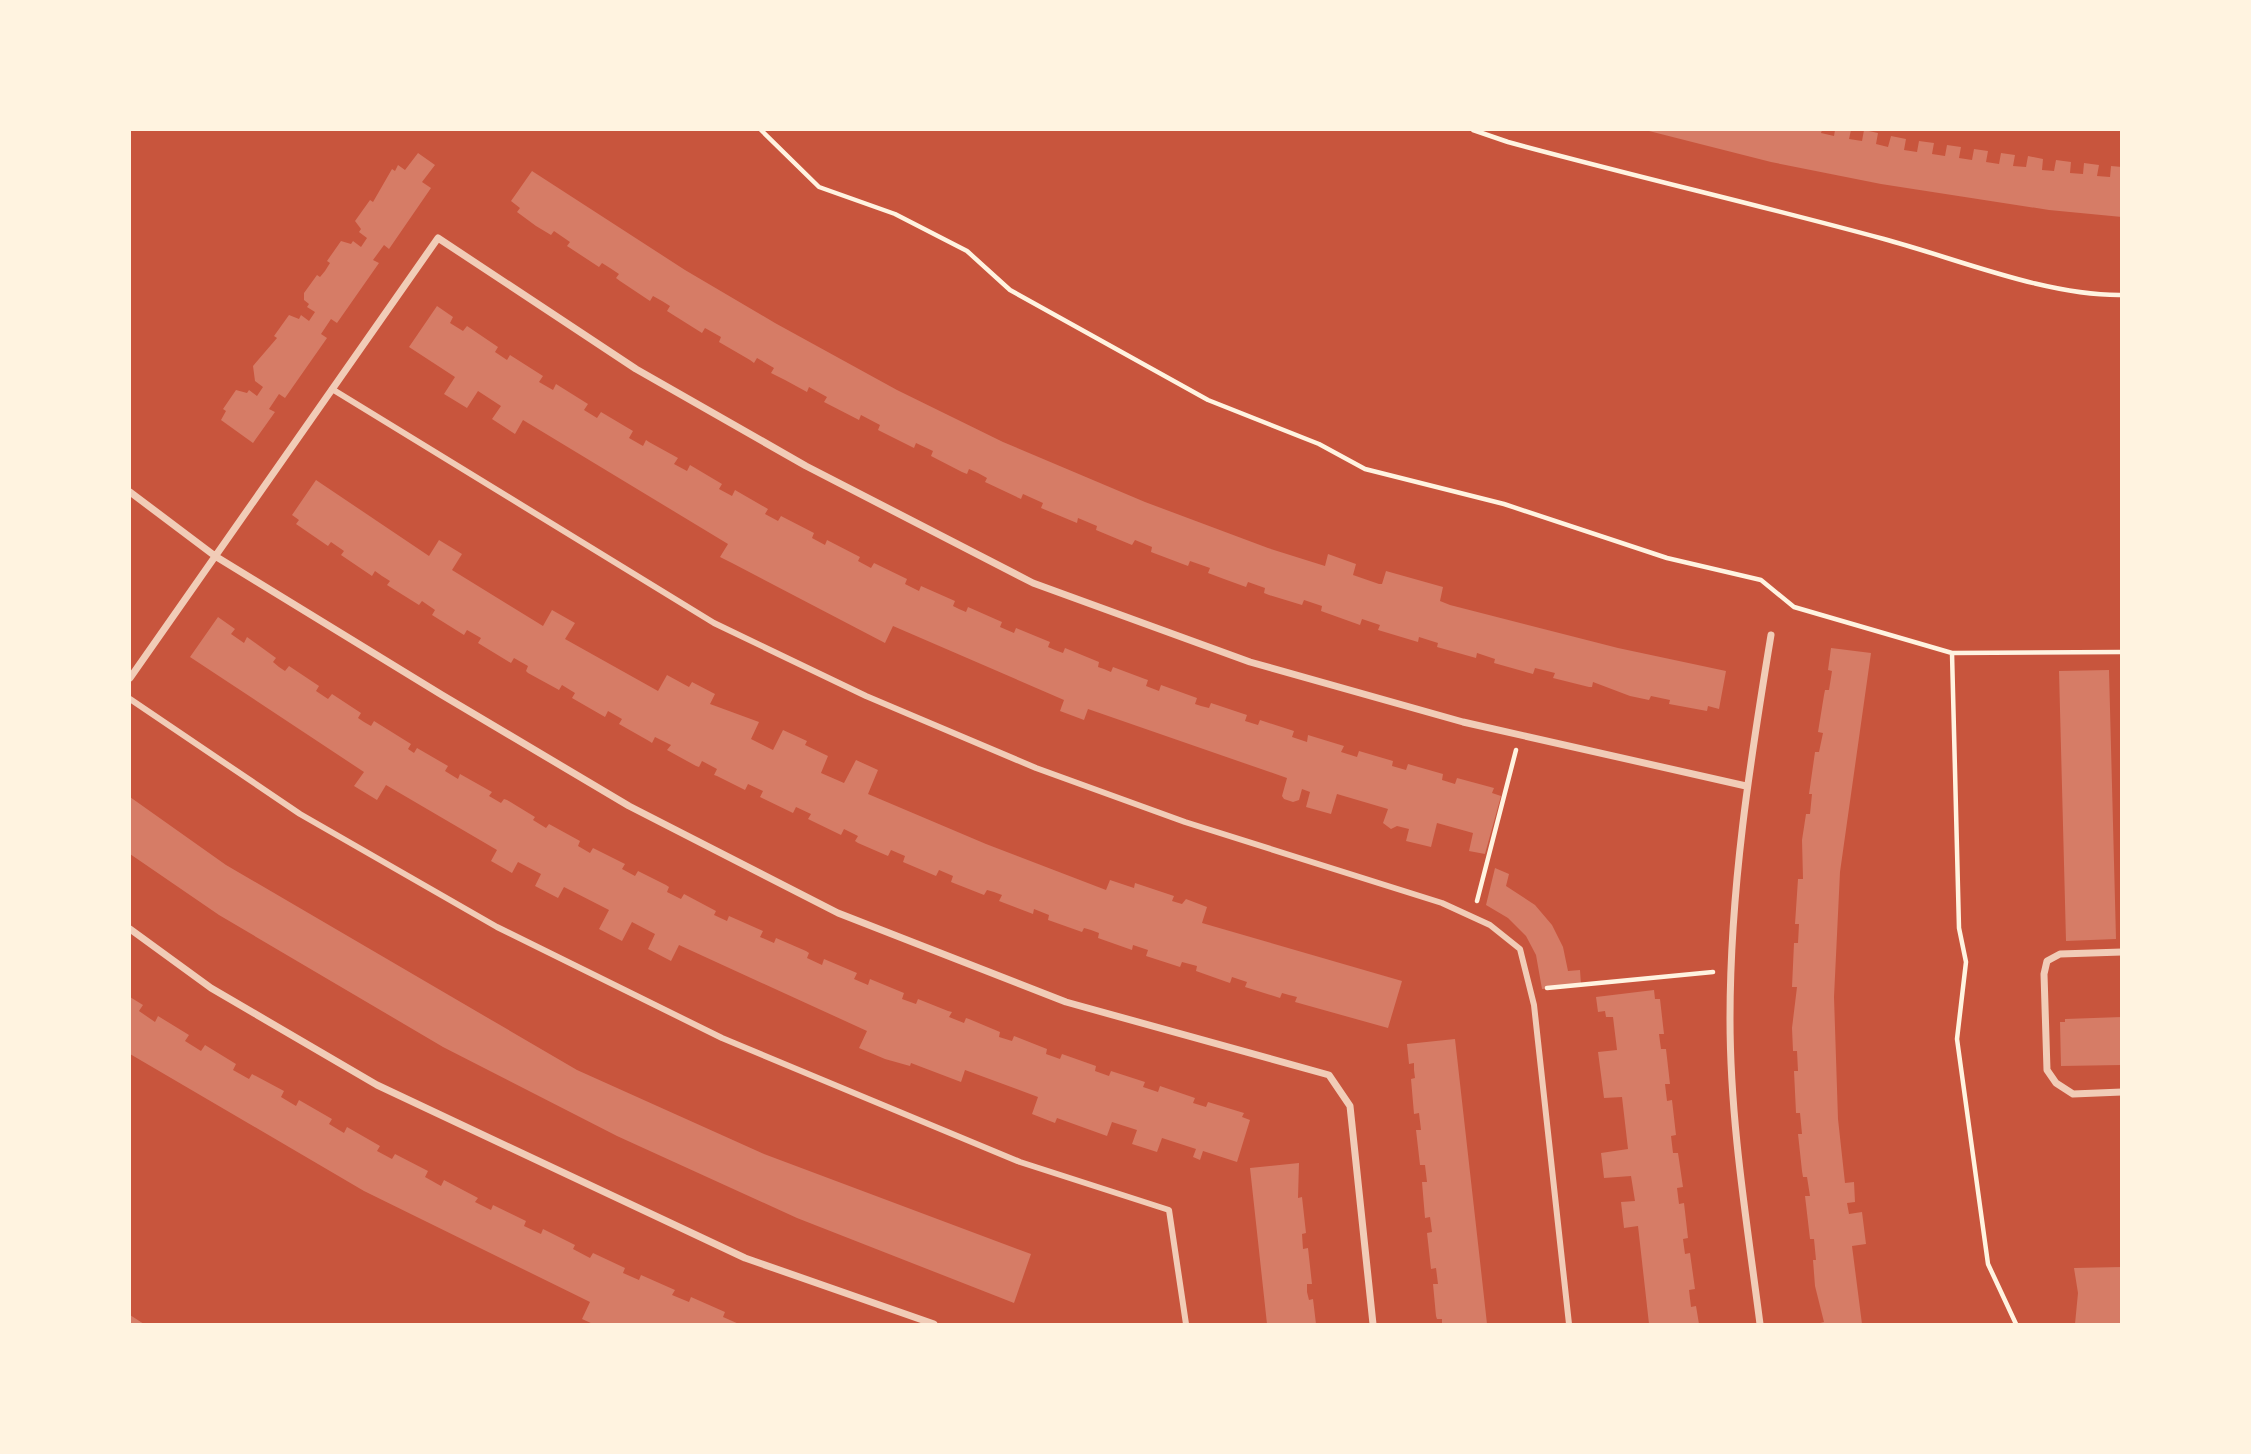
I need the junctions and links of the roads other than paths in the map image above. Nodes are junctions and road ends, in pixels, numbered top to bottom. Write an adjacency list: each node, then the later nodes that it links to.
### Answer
1 (332, 389): 3 (street); 7 (street); 14 (street)
2 (130, 492): 3 (street)
3 (215, 556): 5 (street); 13 (street)
4 (1771, 635): 7 (street)
5 (130, 678)
6 (130, 699): 12 (street)
7 (1746, 786): 15 (street)
8 (130, 929): 11 (street)
9 (2122, 953): 10 (street)
10 (2122, 1092)
11 (934, 1325)
12 (1186, 1325)
13 (1373, 1325)
14 (1569, 1325)
15 (1760, 1325)

